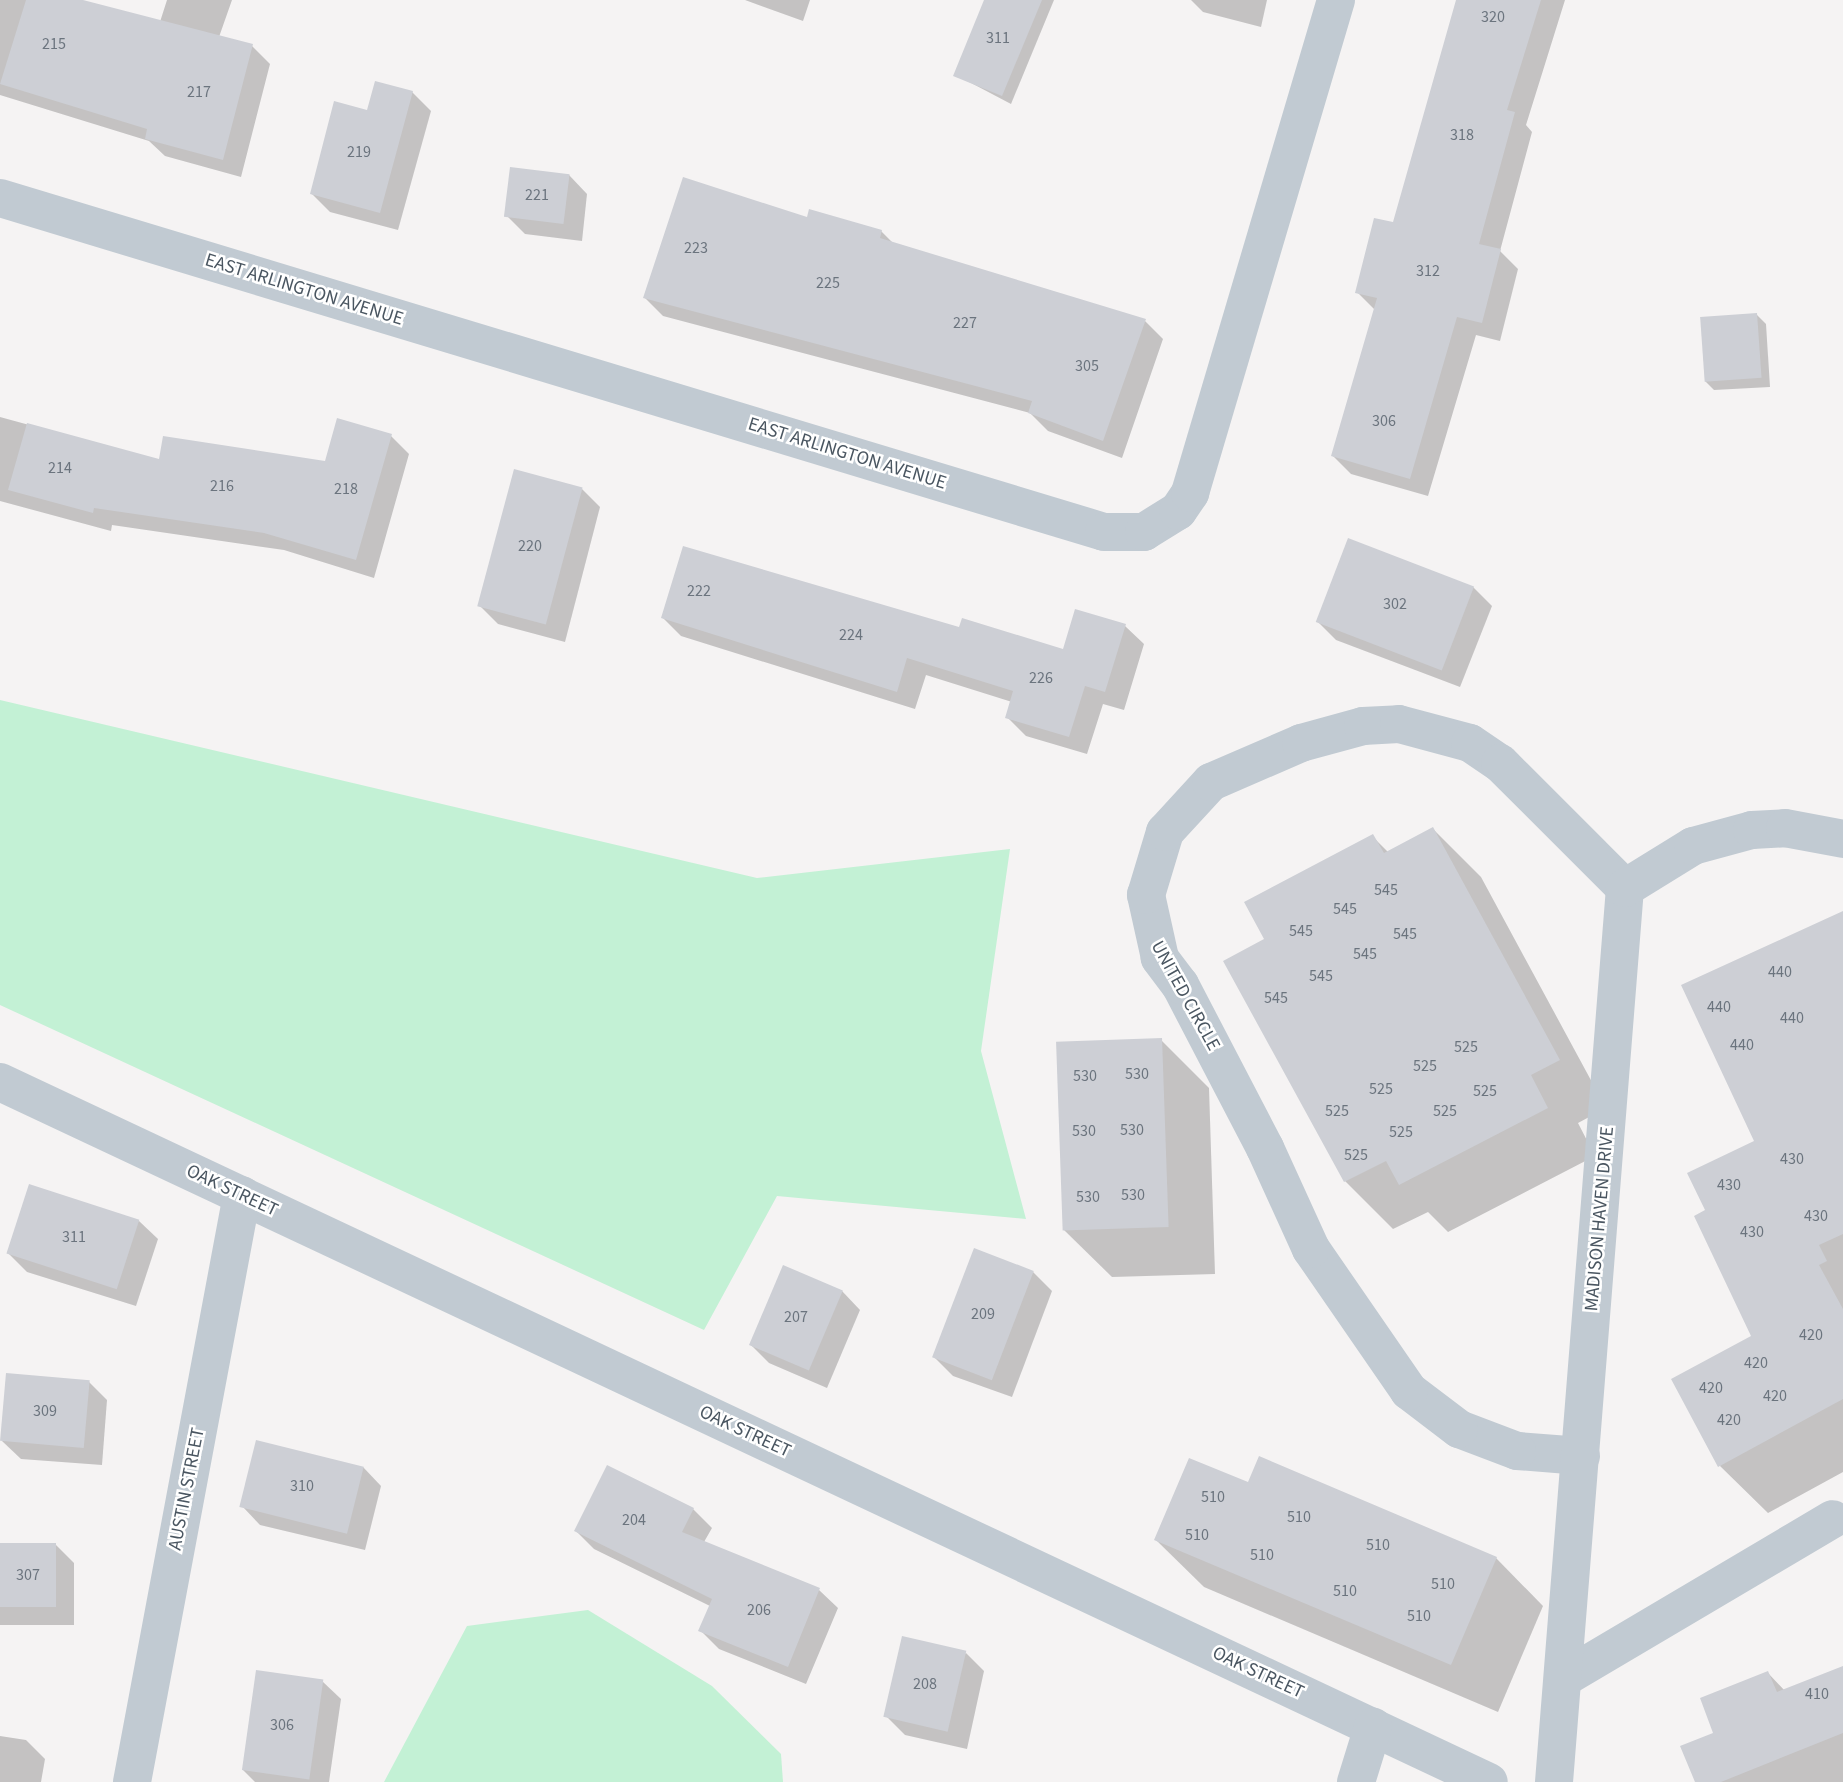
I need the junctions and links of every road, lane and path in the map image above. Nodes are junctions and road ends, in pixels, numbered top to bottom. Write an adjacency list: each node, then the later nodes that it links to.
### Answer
1 (1336, 0): 2 (street, EAST ARLINGTON AVENUE)
2 (0, 198)
3 (1843, 838): 4 (street)
4 (1625, 888): 7 (street, MADISON HAVEN DRIVE); 7 (street, UNITED CIRCLE)
5 (0, 1082): 6 (street, OAK STREET)
6 (242, 1195): 10 (street, OAK STREET); 11 (street, AUSTIN STREET)
7 (1581, 1456): 9 (street, MADISON HAVEN DRIVE)
8 (1833, 1519): 9 (street)
9 (1564, 1678): 14 (street, MADISON HAVEN DRIVE)
10 (1373, 1727): 12 (street); 13 (street, OAK STREET)
11 (132, 1782)
12 (1356, 1782)
13 (1489, 1782)
14 (1554, 1782)

